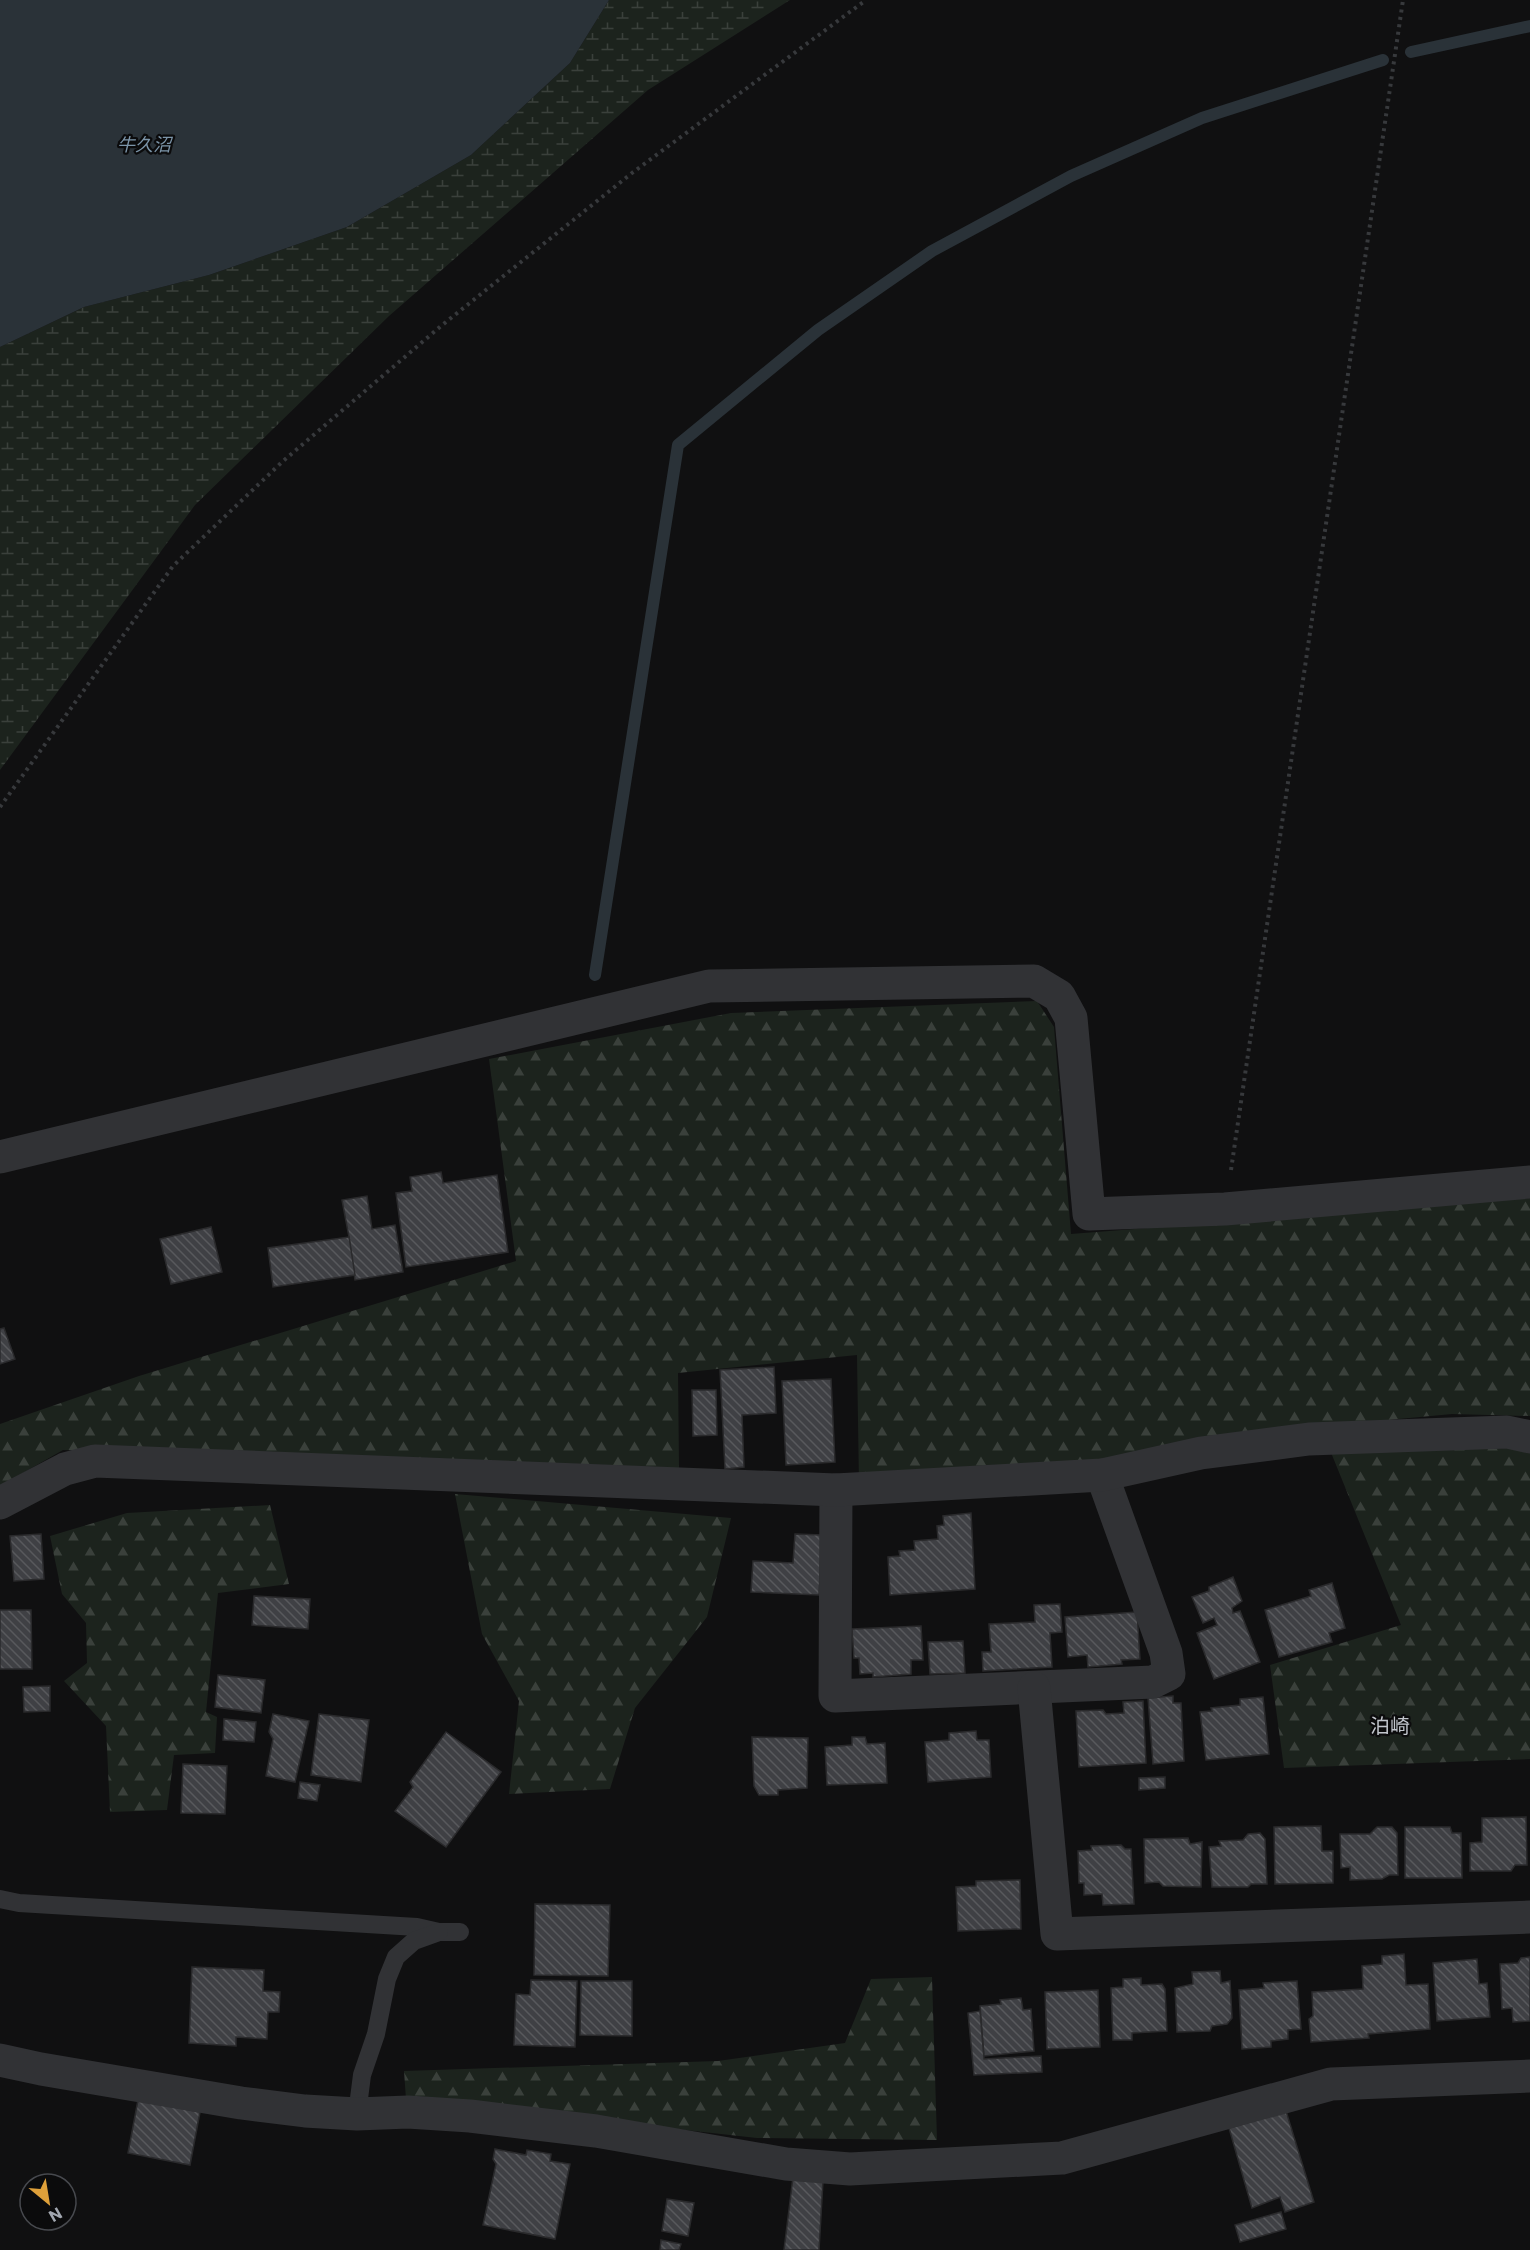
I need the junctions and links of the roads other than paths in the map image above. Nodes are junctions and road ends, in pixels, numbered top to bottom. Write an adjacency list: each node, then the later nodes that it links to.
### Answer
1 (0, 1158): 2 (street)
2 (1530, 1182)
3 (1530, 1437): 4 (street)
4 (1102, 1475): 5 (street); 7 (street)
5 (836, 1490): 6 (street); 7 (street)
6 (0, 1503)
7 (1034, 1688): 9 (street)
8 (0, 1899): 10 (lane)
9 (1530, 1917)
10 (439, 1932): 11 (lane); 14 (lane)
11 (460, 1932)
12 (0, 2060): 14 (street)
13 (1530, 2076): 14 (street)
14 (357, 2114)

